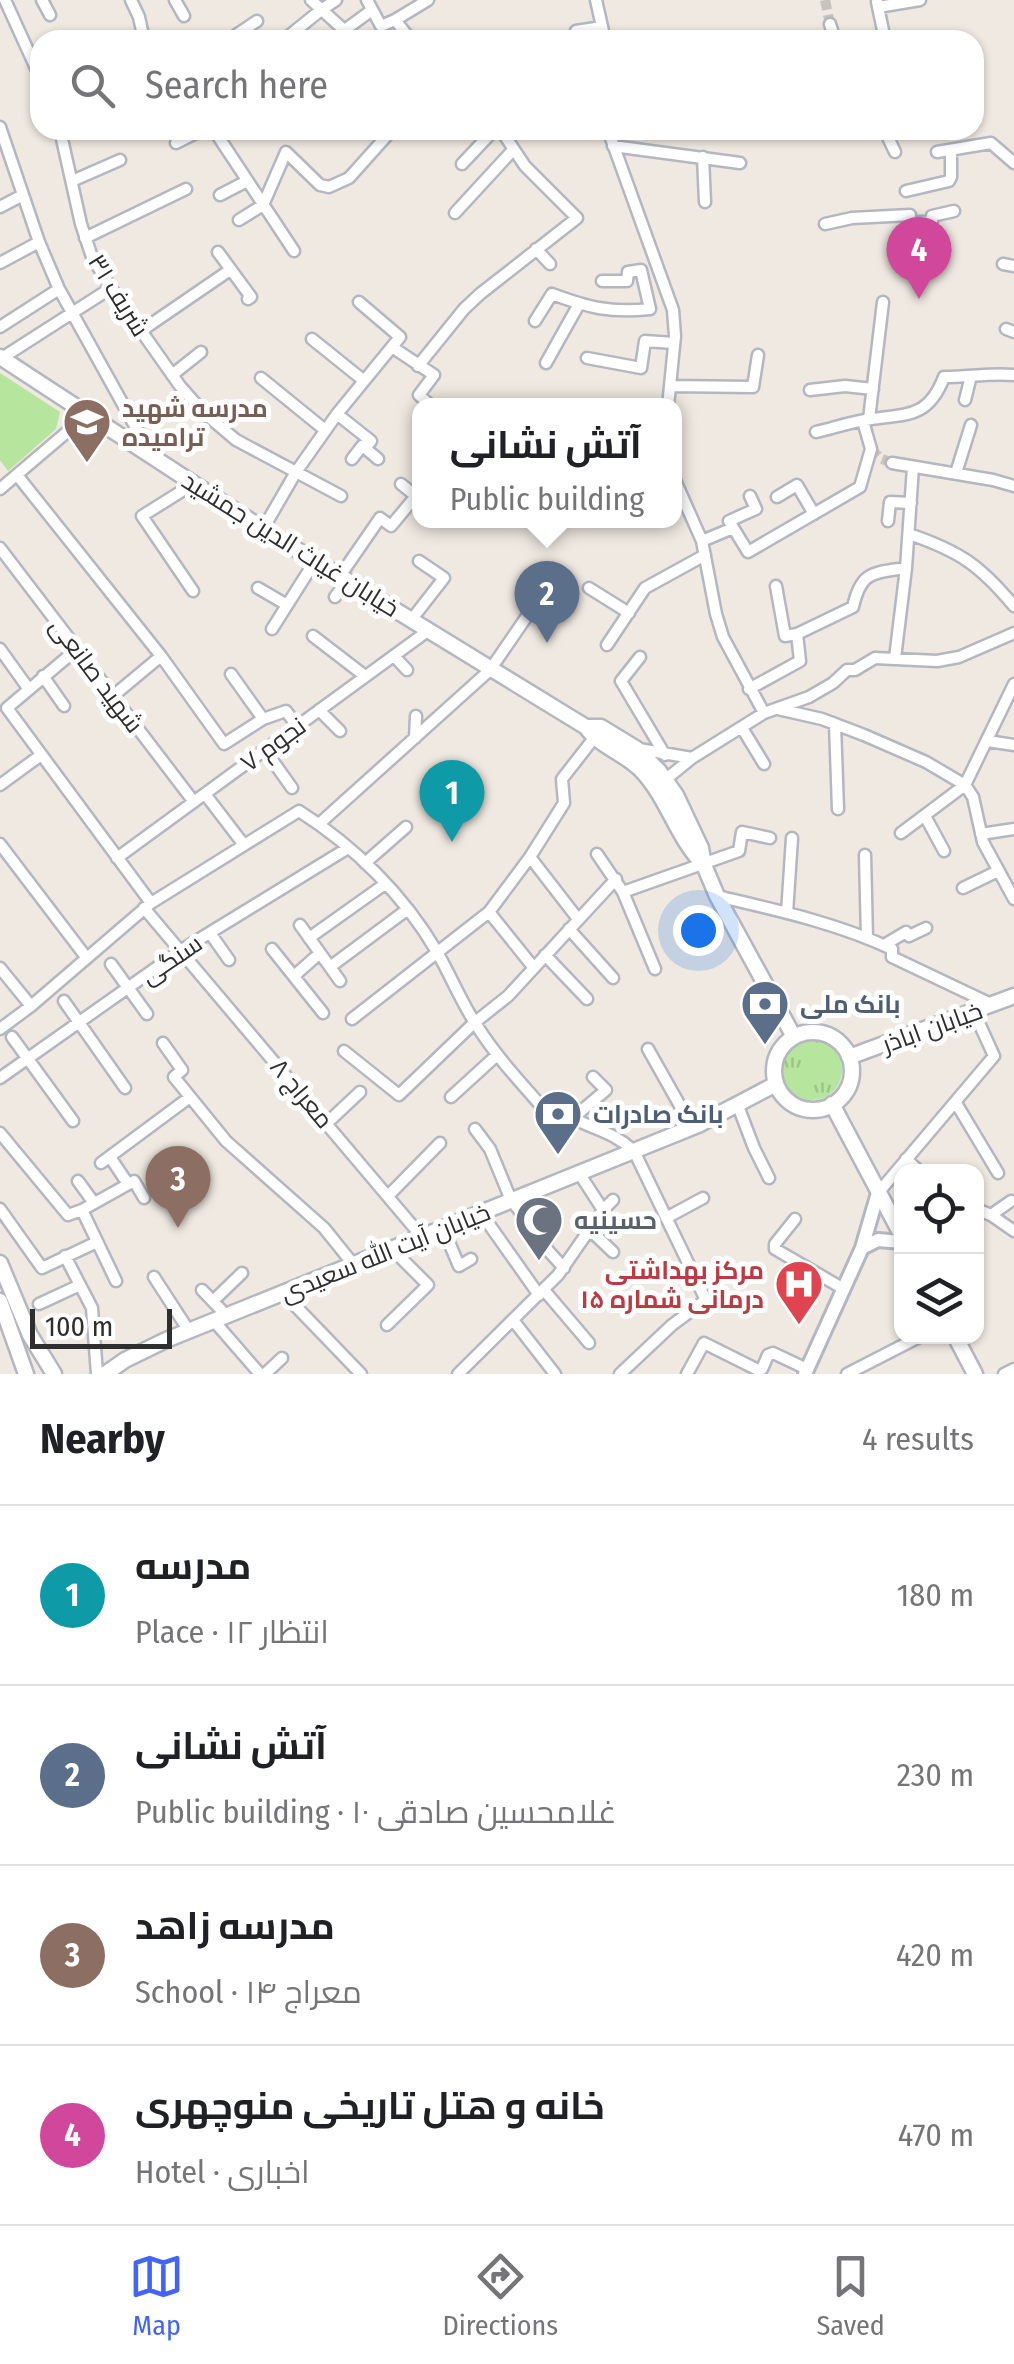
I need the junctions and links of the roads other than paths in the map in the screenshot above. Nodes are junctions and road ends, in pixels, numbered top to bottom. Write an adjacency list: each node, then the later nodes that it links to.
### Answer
1 (42, 0): 13 (street)
2 (131, 0): 18 (street)
3 (175, 0): 14 (street)
4 (310, 0): 12 (street)
5 (336, 0): 12 (street)
6 (428, 0): 15 (street)
7 (596, 0): 23 (street)
8 (920, 0): 10 (street)
9 (2, 2): 26 (street)
10 (878, 3): 25 (street)
11 (370, 5): 15 (street); 21 (street)
12 (320, 10): 20 (street); 21 (street)
13 (50, 15)
14 (184, 16)
15 (395, 20): 22 (street)
16 (257, 22): 19 (street)
17 (830, 24): 24 (street)
18 (141, 30)
19 (244, 30)
20 (297, 30)
21 (342, 30)
22 (403, 30)
23 (603, 30)
24 (832, 30)
25 (883, 30)
26 (30, 57)
27 (0, 126): 51 (street)
28 (63, 140): 47 (street, شریف ۳۱)
29 (182, 140): 36 (street)
30 (220, 140): 48 (street)
31 (383, 140): 54 (street)
32 (487, 140): 46 (street)
33 (506, 140): 38 (street)
34 (611, 140): 37 (street)
35 (889, 140): 40 (street)
36 (176, 143)
37 (613, 146): 42 (street); 70 (street)
38 (514, 150): 57 (street); 62 (street)
39 (951, 150): 41 (street); 45 (street); 50 (street)
40 (895, 152)
41 (937, 152)
42 (703, 157): 44 (street); 53 (street)
43 (120, 160): 47 (street)
44 (740, 163)
45 (1014, 163)
46 (462, 164)
47 (72, 181): 60 (street, شریف ۳۱)
48 (247, 181): 52 (street); 54 (street)
49 (186, 189): 60 (street)
50 (906, 191)
51 (22, 195): 55 (street); 61 (street)
52 (220, 195)
53 (706, 202)
54 (263, 205): 58 (street); 65 (street)
55 (0, 207)
56 (954, 211): 59 (street)
57 (455, 213)
58 (239, 220)
59 (825, 224)
60 (85, 238): 73 (street, شریف ۳۱)
61 (39, 242): 67 (street); 74 (street)
62 (536, 249): 68 (street); 93 (street)
63 (914, 249): 64 (street)
64 (944, 250)
65 (294, 251)
66 (218, 252): 69 (street)
67 (0, 263)
68 (550, 264)
69 (230, 270): 75 (street); 79 (street)
70 (663, 280): 72 (street); 86 (street)
71 (602, 282): 72 (street)
72 (645, 286): 78 (street)
73 (111, 288): 80 (street); 84 (street, شریف ۳۱)
74 (59, 290): 80 (street); 83 (street)
75 (248, 299)
76 (360, 302): 87 (street)
77 (883, 302): 100 (street)
78 (579, 304): 82 (street); 92 (street)
79 (178, 306): 81 (street); 84 (street)
80 (72, 313): 90 (street); 113 (street)
81 (187, 320)
82 (535, 321)
83 (0, 327)
84 (141, 331): 95 (street, شریف ۳۱)
85 (312, 339): 98 (street)
86 (674, 343): 91 (street); 99 (street)
87 (392, 347): 93 (street); 98 (street)
88 (201, 352): 95 (street)
89 (758, 355): 99 (street)
90 (1, 357): 107 (main road, خیابان غیاث الدین جمشید)
91 (587, 358)
92 (546, 363)
93 (418, 366): 103 (street)
94 (1011, 374): 96 (street); 101 (street)
95 (172, 375): 118 (street, شریف ۳۱)
96 (970, 376): 105 (street); 108 (street)
97 (261, 378): 110 (street)
98 (363, 380): 106 (street)
99 (670, 386): 104 (street)
100 (873, 389): 102 (street); 108 (street)
101 (1006, 389)
102 (810, 390)
103 (422, 398)
104 (669, 398)
105 (965, 400)
106 (337, 414): 110 (street); 112 (street)
107 (87, 415): 113 (main road, خیابان غیاث الدین جمشید); 120 (street)
108 (866, 420): 111 (street); 132 (street)
109 (971, 425): 119 (street)
110 (325, 430): 118 (street)
111 (816, 432)
112 (365, 448): 114 (street); 115 (street)
113 (153, 458): 121 (main road, خیابان غیاث الدین جمشید)
114 (378, 458)
115 (352, 460)
116 (892, 462): 117 (street)
117 (913, 466): 119 (street); 131 (street)
118 (296, 472): 126 (street, شریف ۳۱); 135 (street)
119 (956, 473): 123 (street)
120 (17, 475): 124 (street); 162 (street)
121 (192, 484): 135 (main road, خیابان غیاث الدین جمشید); 148 (street)
122 (401, 484): 125 (street)
123 (1014, 486)
124 (0, 490)
125 (412, 493)
126 (341, 496)
127 (682, 496): 137 (street)
128 (750, 496): 134 (street)
129 (777, 498): 132 (street)
130 (412, 501): 144 (street)
131 (911, 503): 133 (street); 136 (street)
132 (814, 514): 134 (street)
133 (888, 521)
134 (731, 524): 137 (street)
135 (263, 529): 140 (main road, خیابان غیاث الدین جمشید)
136 (909, 534): 142 (street); 151 (street)
137 (702, 542): 139 (street)
138 (0, 548): 160 (street, شهید صانعی)
139 (705, 555): 152 (street); 172 (street)
140 (315, 561): 144 (main road, خیابان غیاث الدین جمشید); 150 (street)
141 (419, 561): 153 (street)
142 (906, 568): 157 (street); 165 (street)
143 (558, 570): 167 (street)
144 (344, 578): 149 (street); 153 (main road, خیابان غیاث الدین جمشید)
145 (776, 586): 157 (street)
146 (258, 588): 150 (street)
147 (589, 588): 152 (street)
148 (194, 591)
149 (335, 597)
150 (287, 605): 154 (street)
151 (1014, 606)
152 (629, 613): 159 (street)
153 (412, 619): 155 (main road, خیابان غیاث الدین جمشید)
154 (272, 629)
155 (430, 630): 163 (street, نجوم ۷); 167 (main road, خیابان غیاث الدین جمشید)
156 (1014, 632): 165 (street)
157 (796, 634): 172 (street)
158 (313, 636): 170 (street)
159 (607, 645)
160 (76, 648): 169 (street); 174 (street, شهید صانعی)
161 (0, 650): 171 (street)
162 (162, 656): 174 (street); 180 (street)
163 (394, 656): 166 (street); 170 (street, نجوم ۷)
164 (640, 657): 192 (street)
165 (895, 658): 176 (street)
166 (407, 670)
167 (490, 670): 185 (main road, خیابان غیاث الدین جمشید); 186 (street)
168 (231, 674): 180 (street)
169 (43, 676): 171 (street); 175 (street)
170 (366, 676): 177 (street, نجوم ۷)
171 (28, 688): 191 (street, معراج ۸)
172 (749, 689): 178 (street)
173 (1013, 689): 187 (street)
174 (113, 696): 200 (street, شهید صانعی)
175 (64, 706)
176 (778, 709): 178 (street); 181 (street)
177 (319, 710): 182 (street, نجوم ۷); 184 (street)
178 (764, 713): 183 (street)
179 (416, 716): 186 (street)
180 (263, 719): 182 (street)
181 (835, 724): 196 (street); 201 (street)
182 (297, 726): 190 (street, نجوم ۷)
183 (742, 728): 193 (street); 194 (street)
184 (340, 731)
185 (590, 732): 189 (main road, خیابان غیاث الدین جمشید); 195 (main road, خیابان غیاث الدین جمشید); 216 (street)
186 (415, 738): 203 (street)
187 (988, 742): 188 (street); 196 (street)
188 (1014, 745)
189 (637, 748): 192 (street); 195 (main road, خیابان غیاث الدین جمشید)
190 (265, 750): 198 (street); 199 (street, نجوم ۷)
191 (41, 754): 197 (street); 217 (street, معراج ۸)
192 (665, 756): 193 (street)
193 (692, 758): 195 (street)
194 (764, 764)
195 (657, 780): 219 (main road, خیابان غیاث الدین جمشید)
196 (965, 784): 202 (street); 207 (street)
197 (0, 786)
198 (292, 788)
199 (205, 794): 200 (street, نجوم ۷); 211 (street)
200 (194, 802): 217 (street, نجوم ۷)
201 (838, 809)
202 (924, 816): 206 (street); 213 (street)
203 (320, 824): 211 (street); 212 (street)
204 (406, 827): 218 (street)
205 (1014, 829): 207 (street)
206 (900, 833)
207 (980, 834): 220 (street)
208 (770, 838): 219 (street)
209 (792, 838): 230 (street)
210 (0, 844): 244 (street)
211 (244, 846): 227 (street)
212 (348, 848): 218 (street); 235 (street, سنگی)
213 (944, 851)
214 (597, 854): 221 (street)
215 (865, 855): 237 (street)
216 (530, 857): 229 (street); 231 (street)
217 (117, 858): 227 (street, معراج ۸)
218 (364, 864): 222 (street)
219 (704, 865): 224 (street); 225 (main road, خیابان غیاث الدین جمشید)
220 (998, 870): 223 (street); 226 (street)
221 (616, 879): 224 (street); 231 (street)
222 (385, 884): 228 (street); 236 (street)
223 (963, 888)
224 (623, 892): 250 (street)
225 (717, 896): 230 (street); 268 (main road, خیابان غیاث الدین جمشید)
226 (1014, 899)
227 (147, 906): 240 (street, معراج ۸); 244 (street)
228 (408, 909): 242 (street); 247 (street)
229 (489, 912): 242 (street); 249 (street)
230 (787, 912): 237 (street)
231 (578, 919): 234 (street)
232 (300, 926): 236 (street)
233 (926, 928): 238 (street)
234 (568, 929): 243 (street); 252 (street)
235 (210, 933): 240 (street, سنگی); 245 (street)
236 (309, 938): 241 (street)
237 (867, 938): 238 (street)
238 (884, 946): 258 (street)
239 (272, 949): 251 (street)
240 (180, 951): 254 (street, سنگی); 287 (street, معراج ۸)
241 (320, 954): 247 (street); 251 (street)
242 (438, 954): 263 (street); 265 (street)
243 (545, 955): 249 (street); 256 (street)
244 (86, 957): 259 (street)
245 (229, 960)
246 (111, 964): 254 (street)
247 (330, 966): 253 (street)
248 (0, 968): 259 (street)
249 (534, 968): 265 (street)
250 (655, 969)
251 (294, 976): 261 (street)
252 (613, 978)
253 (340, 981)
254 (128, 988): 262 (street); 264 (street, سنگی)
255 (1014, 996): 258 (main road, خیابان اباذر)
256 (587, 999)
257 (64, 1002): 264 (street)
258 (992, 1005): 260 (main road, خیابان اباذر)
259 (31, 1006): 266 (street)
260 (974, 1012): 274 (main road, خیابان اباذر); 282 (street)
261 (323, 1013)
262 (147, 1014)
263 (352, 1019)
264 (77, 1022): 273 (street, سنگی); 278 (street)
265 (474, 1023): 271 (street); 272 (street)
266 (0, 1029)
267 (12, 1037): 273 (street)
268 (794, 1037): 274 (main road); 277 (main road)
269 (163, 1043): 280 (street)
270 (648, 1048): 288 (street)
271 (344, 1051)
272 (497, 1055): 281 (street); 285 (street)
273 (28, 1058): 276 (street, سنگی); 286 (street)
274 (849, 1058): 283 (main road)
275 (594, 1077): 285 (street)
276 (0, 1078)
277 (776, 1084): 283 (main road); 284 (main road, خیابان آیت الله سعیدی)
278 (125, 1088)
279 (360, 1092): 287 (street)
280 (190, 1097): 299 (street); 329 (street)
281 (452, 1097)
282 (956, 1103): 293 (street); 296 (street)
283 (832, 1104): 300 (main road)
284 (738, 1106): 288 (main road, خیابان آیت الله سعیدی); 297 (street)
285 (573, 1118): 292 (street)
286 (74, 1121)
287 (327, 1123): 301 (street, معراج ۸)
288 (692, 1127): 292 (main road, خیابان آیت الله سعیدی)
289 (475, 1129): 304 (street)
290 (0, 1134): 309 (street)
291 (440, 1143): 301 (street)
292 (634, 1151): 295 (main road, خیابان آیت الله سعیدی); 314 (street)
293 (906, 1159): 294 (street); 300 (street)
294 (911, 1164)
295 (579, 1173): 304 (main road, خیابان آیت الله سعیدی); 310 (street)
296 (998, 1173)
297 (769, 1178)
298 (78, 1181): 307 (street)
299 (128, 1184): 302 (street); 307 (street)
300 (878, 1194): 316 (main road); 323 (street)
301 (388, 1196): 320 (street, معراج ۸)
302 (144, 1198)
303 (703, 1198): 314 (street)
304 (511, 1200): 311 (main road, خیابان آیت الله سعیدی); 330 (street)
305 (613, 1200): 310 (street)
306 (1011, 1201): 313 (street)
307 (94, 1203): 309 (street)
308 (0, 1209): 326 (street)
309 (82, 1210): 322 (street)
310 (603, 1210): 318 (street)
311 (481, 1213): 317 (main road, خیابان آیت الله سعیدی); 337 (street)
312 (984, 1213): 313 (street)
313 (991, 1216): 319 (street)
314 (666, 1218): 364 (street)
315 (795, 1220): 335 (street)
316 (894, 1224)
317 (442, 1228): 320 (main road, خیابان آیت الله سعیدی); 327 (street)
318 (590, 1231): 325 (street); 330 (street)
319 (1014, 1232)
320 (422, 1236): 324 (main road, خیابان آیت الله سعیدی)
321 (894, 1239): 323 (street)
322 (97, 1242): 326 (street); 333 (street)
323 (862, 1248): 335 (street)
324 (392, 1249): 329 (main road, خیابان آیت الله سعیدی); 344 (street)
325 (613, 1252)
326 (65, 1256): 334 (street)
327 (471, 1259)
328 (0, 1263): 353 (main road)
329 (353, 1264): 338 (main road, خیابان آیت الله سعیدی)
330 (564, 1268): 337 (street)
331 (242, 1273): 340 (street)
332 (154, 1277): 345 (street)
333 (116, 1280)
334 (80, 1285): 341 (street); 359 (street)
335 (842, 1288): 355 (street)
336 (202, 1290): 340 (street)
337 (542, 1292): 343 (street); 347 (street)
338 (283, 1293): 342 (main road, خیابان آیت الله سعیدی); 361 (street)
339 (0, 1301): 346 (main road)
340 (213, 1301): 342 (street)
341 (39, 1304)
342 (221, 1318): 345 (main road, خیابان آیت الله سعیدی); 360 (street)
343 (513, 1320): 354 (street); 362 (street)
344 (387, 1325)
345 (190, 1331): 351 (main road, خیابان آیت الله سعیدی)
346 (6, 1333): 357 (main road)
347 (589, 1343)
348 (906, 1344): 366 (street)
349 (959, 1344): 356 (main road)
350 (282, 1358): 360 (street)
351 (127, 1367): 359 (main road, خیابان آیت الله سعیدی)
352 (1014, 1369): 367 (street)
353 (48, 1370): 358 (main road)
354 (552, 1370): 363 (street)
355 (806, 1372): 365 (street)
356 (972, 1373)
357 (26, 1374)
358 (70, 1374)
359 (101, 1374)
360 (262, 1374)
361 (362, 1374)
362 (458, 1374)
363 (539, 1374)
364 (620, 1374)
365 (687, 1374)
366 (847, 1374)
367 (1004, 1374)

